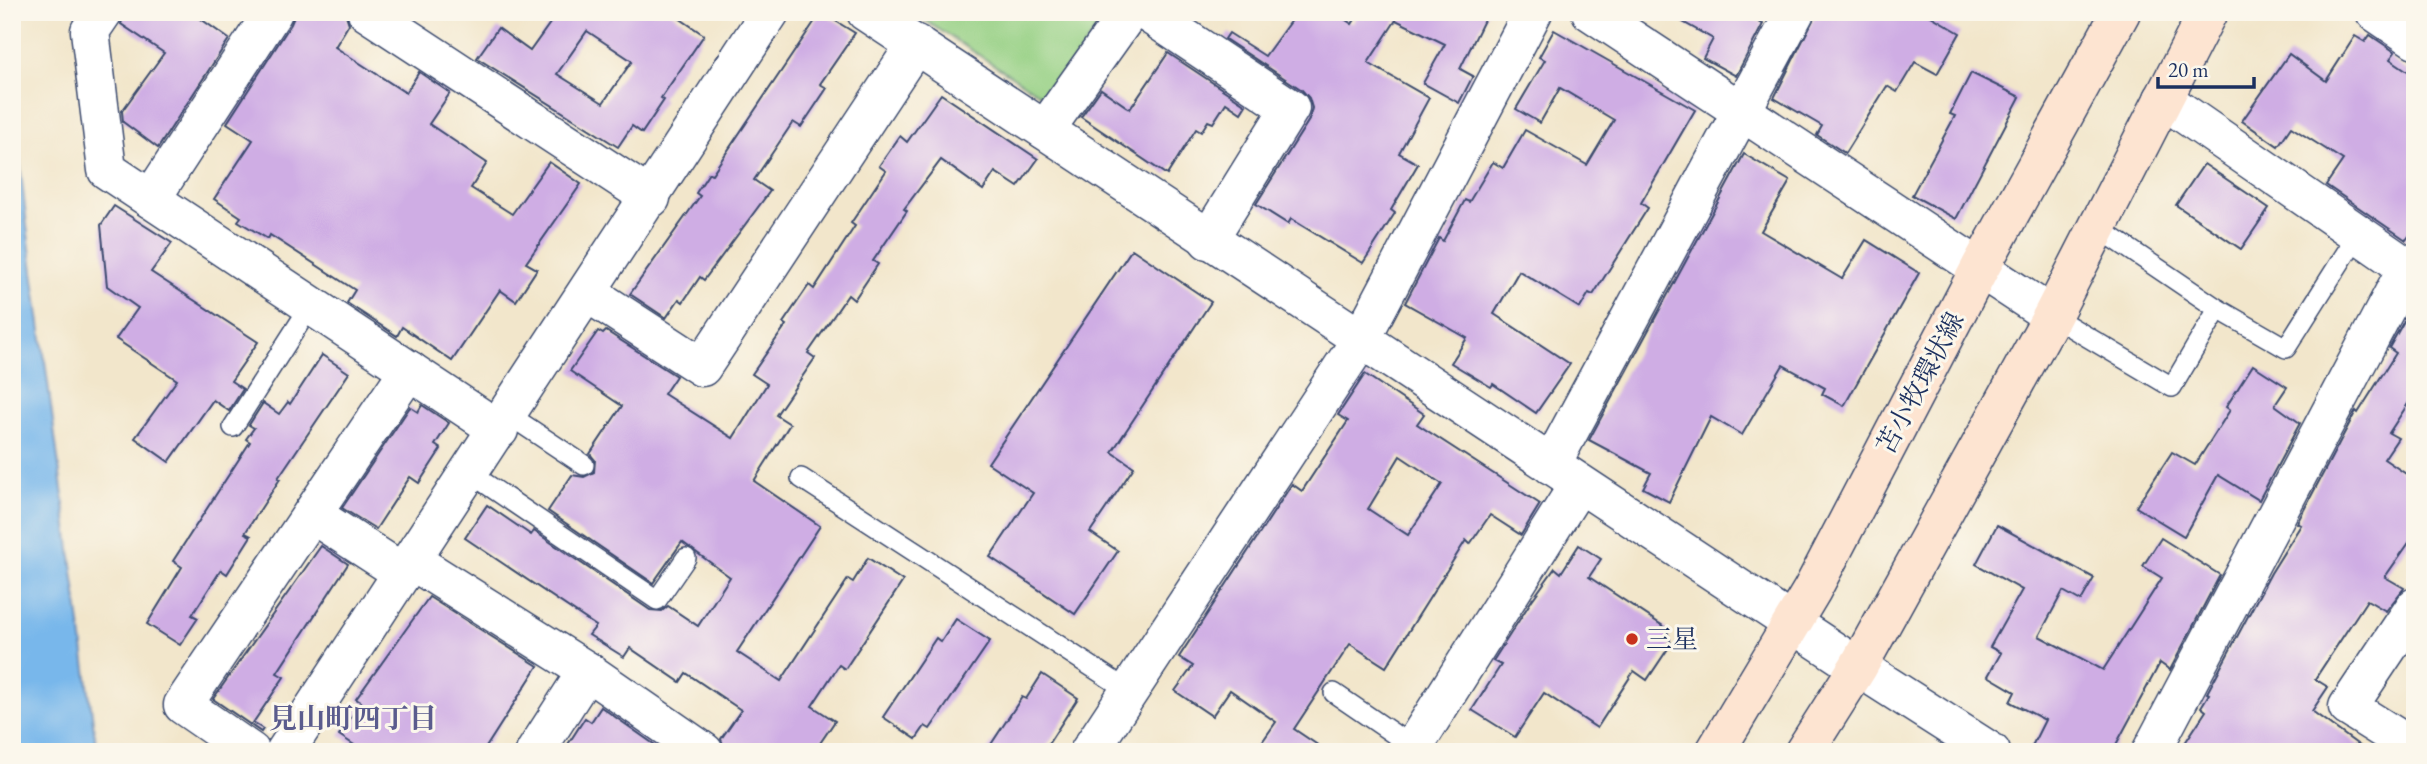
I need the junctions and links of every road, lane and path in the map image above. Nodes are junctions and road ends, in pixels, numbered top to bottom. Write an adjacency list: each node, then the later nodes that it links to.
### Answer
1 (103, 12): 20 (street)
2 (273, 12): 20 (street)
3 (367, 12): 19 (street)
4 (770, 12): 19 (street)
5 (866, 12): 15 (street)
6 (1129, 12): 18 (street)
7 (1146, 12): 23 (street)
8 (1533, 12): 30 (street)
9 (1591, 12): 17 (street)
10 (1795, 12): 17 (street)
11 (2121, 12): 24 (main road, 苫小牧環状線)
12 (2208, 12): 16 (main road)
13 (2375, 12): 14 (street)
14 (2415, 38)
15 (916, 44): 18 (street); 26 (street)
16 (2163, 99): 21 (main road); 22 (street)
17 (1742, 112): 24 (street); 36 (street)
18 (1045, 130): 23 (street)
19 (651, 198): 26 (street)
20 (151, 199): 27 (street)
21 (2097, 227): 28 (lane); 29 (main road)
22 (2358, 234): 25 (street); 28 (lane)
23 (1209, 240): 30 (street)
24 (1980, 268): 29 (street); 42 (main road, 苫小牧環状線)
25 (2411, 270): 57 (street)
26 (588, 293): 32 (street)
27 (311, 305): 31 (street); 33 (lane)
28 (2218, 309): 29 (lane)
29 (2052, 316): 43 (main road)
30 (1360, 341): 36 (street); 45 (street)
31 (408, 370): 32 (street); 38 (street)
32 (504, 422): 34 (lane); 35 (street)
33 (233, 427)
34 (584, 465)
35 (470, 473): 39 (lane); 40 (street)
36 (1565, 475): 42 (street); 47 (street)
37 (802, 478): 45 (lane)
38 (312, 514): 40 (street); 49 (street)
39 (686, 558)
40 (407, 566): 44 (street); 50 (street)
41 (2415, 607): 48 (street)
42 (1791, 624): 43 (street); 54 (main road, 苫小牧環状線)
43 (1858, 667): 55 (main road); 56 (street)
44 (587, 671): 51 (street); 52 (street)
45 (1129, 691): 53 (street)
46 (1334, 693): 47 (lane)
47 (1412, 749)
48 (2415, 749)
49 (251, 752)
50 (285, 752)
51 (535, 752)
52 (704, 752)
53 (1089, 752)
54 (1715, 752)
55 (1804, 752)
56 (1991, 752)
57 (2151, 752)

